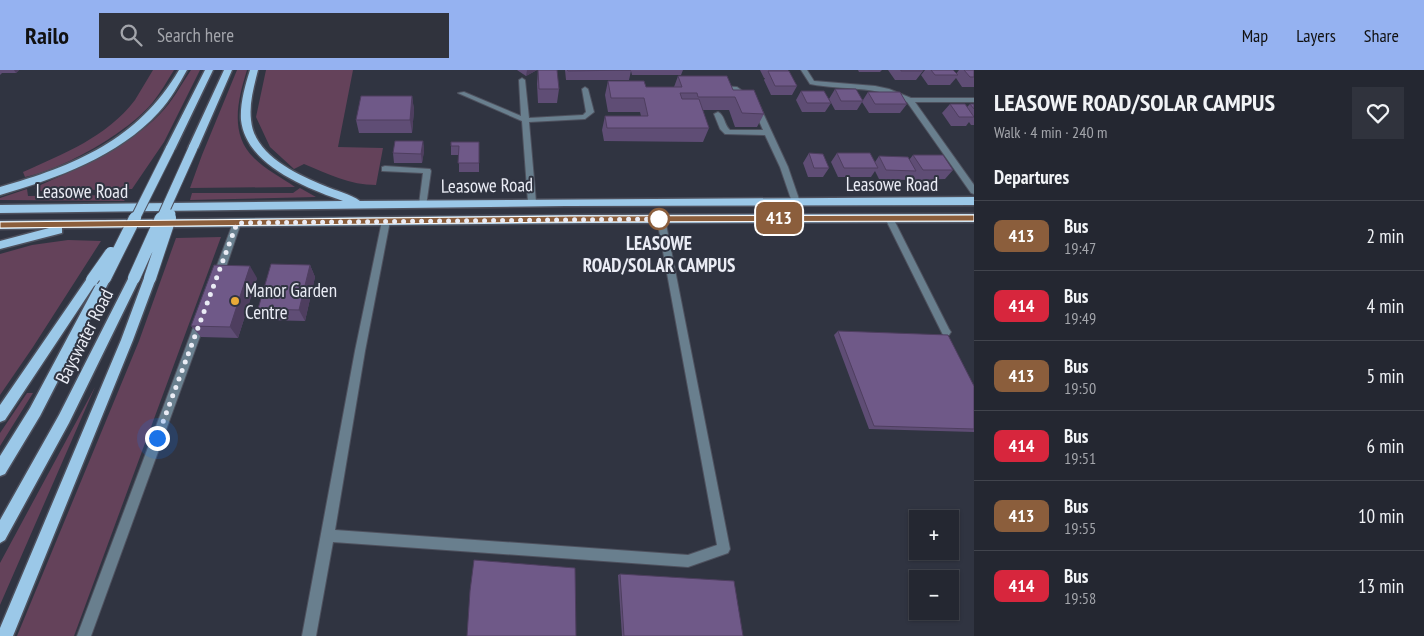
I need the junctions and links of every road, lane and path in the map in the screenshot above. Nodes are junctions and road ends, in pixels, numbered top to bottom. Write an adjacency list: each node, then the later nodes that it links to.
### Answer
1 (183, 70): 17 (main road)
2 (209, 70): 25 (main road, Bayswater Road, bridge)
3 (228, 70): 15 (main road)
4 (254, 70): 22 (main road)
5 (804, 70): 10 (street)
6 (522, 80): 13 (street)
7 (710, 88): 14 (street)
8 (585, 89): 13 (street)
9 (462, 93): 13 (street)
10 (910, 100): 11 (street); 18 (street)
11 (974, 100)
12 (718, 114): 14 (street)
13 (525, 120): 20 (street)
14 (768, 133): 21 (street)
15 (193, 148): 39 (main road, Bayswater Road, bridge); 41 (main road, bridge)
16 (385, 169): 23 (street)
17 (0, 191)
18 (974, 191)
19 (974, 201): 21 (main road, Leasowe Road)
20 (532, 202): 21 (main road, Leasowe Road); 23 (main road, Leasowe Road)
21 (796, 202)
22 (362, 204): 23 (main road, Leasowe Road); 24 (main road, Leasowe Road)
23 (423, 204)
24 (0, 209)
25 (136, 217): 37 (main road, bridge); 38 (main road, Bayswater Road, bridge)
26 (889, 218): 27 (main road, Leasowe Road); 28 (main road, Leasowe Road); 36 (street)
27 (974, 218)
28 (661, 219): 29 (main road, Leasowe Road); 40 (street)
29 (386, 221): 30 (main road, Leasowe Road); 40 (street)
30 (237, 223): 32 (main road, Leasowe Road); 34 (street)
31 (0, 225): 32 (main road, Leasowe Road)
32 (110, 225): 33 (main road)
33 (0, 245)
34 (213, 287)
35 (206, 306): 42 (street)
36 (946, 332)
37 (0, 416)
38 (0, 469)
39 (0, 536)
40 (328, 536): 43 (street)
41 (5, 636)
42 (84, 636)
43 (309, 636)

